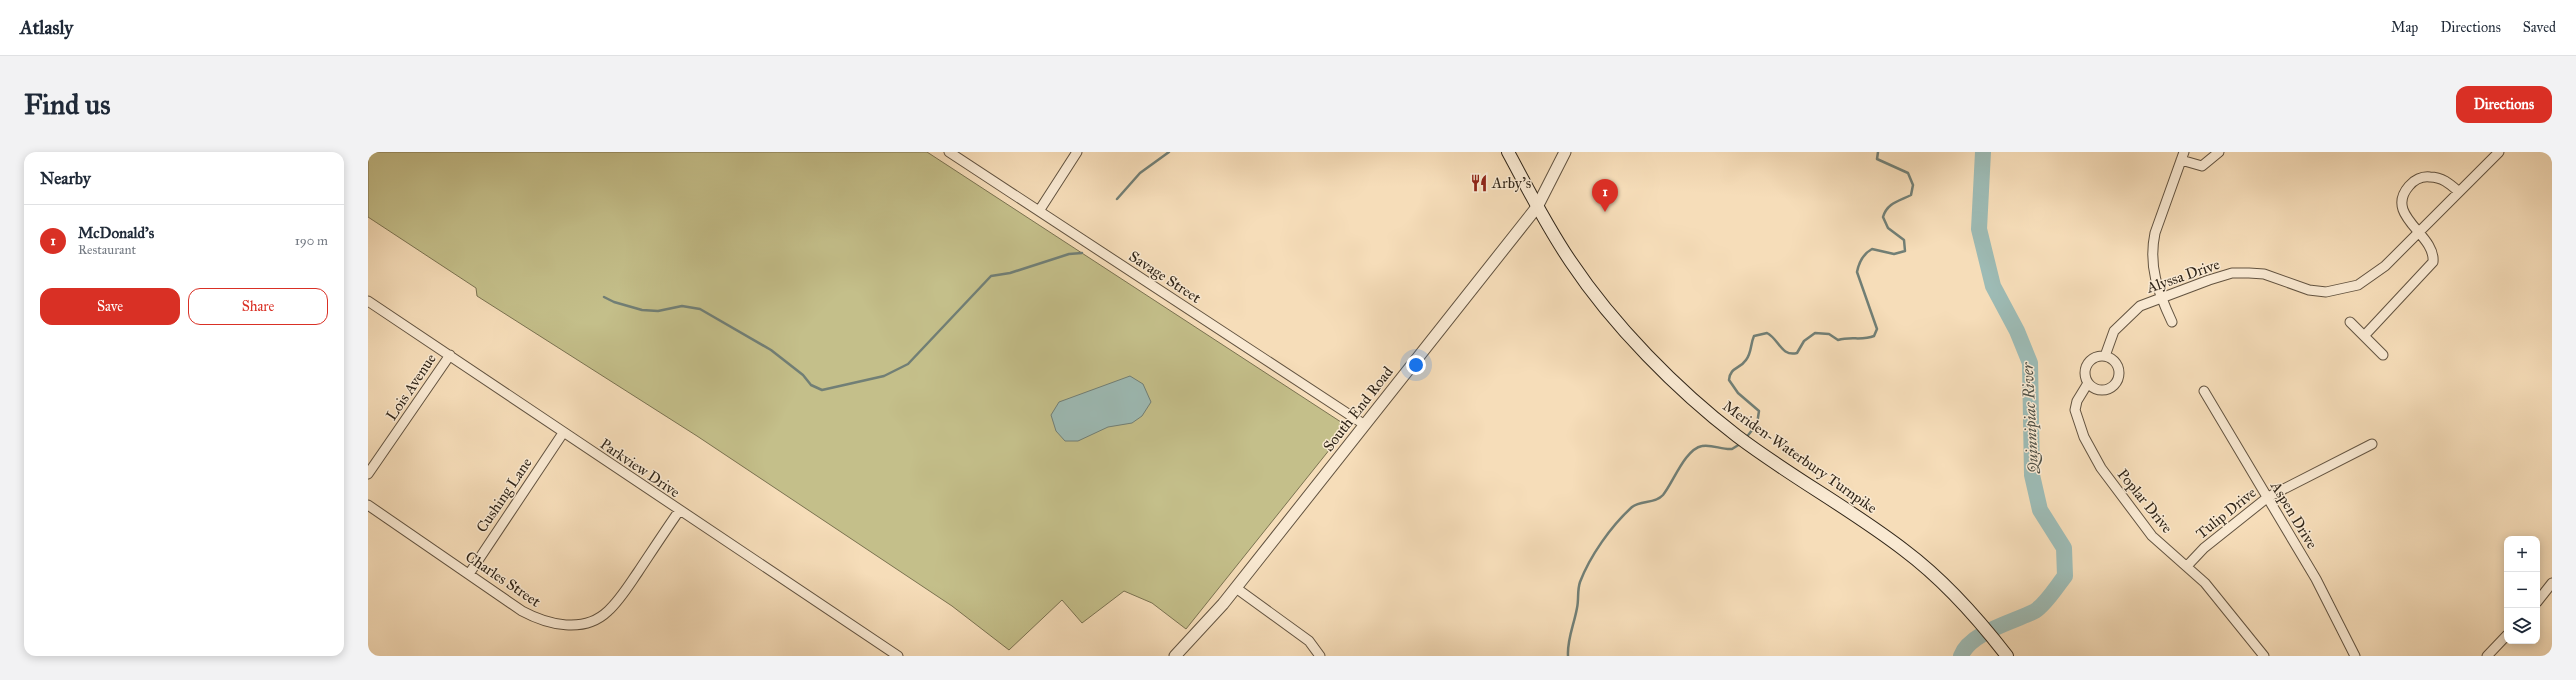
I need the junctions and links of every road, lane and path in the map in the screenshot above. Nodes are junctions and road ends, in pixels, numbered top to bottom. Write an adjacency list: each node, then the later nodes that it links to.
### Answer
1 (949, 152): 10 (street, Savage Street)
2 (1077, 152): 10 (street)
3 (1508, 152): 9 (main road, Meriden-Waterbury Turnpike)
4 (1565, 152): 9 (street, South End Road)
5 (2219, 152): 7 (street)
6 (2499, 152): 8 (street, Alyssa Drive)
7 (2183, 156): 12 (street)
8 (2459, 192): 11 (street, Alyssa Drive); 11 (street)
9 (1537, 207): 22 (street, South End Road); 38 (main road, Meriden-Waterbury Turnpike)
10 (1039, 211): 22 (street, Savage Street)
11 (2419, 233): 12 (street, Alyssa Drive); 16 (street)
12 (2160, 297): 14 (street); 19 (street, Alyssa Drive)
13 (368, 301): 17 (street, Parkview Drive)
14 (2172, 322)
15 (2350, 322): 16 (street)
16 (2364, 336): 18 (street)
17 (450, 355): 23 (street, Parkview Drive); 25 (street, Lois Avenue)
18 (2383, 355)
19 (2105, 356): 20 (street); 20 (street)
20 (2088, 383): 29 (street, Poplar Drive)
21 (2204, 391): 26 (street, Aspen Drive)
22 (1365, 425): 32 (street, South End Road)
23 (563, 432): 28 (street, Parkview Drive); 30 (street, Cushing Lane)
24 (2372, 444): 26 (street, Tulip Drive)
25 (368, 474)
26 (2268, 497): 29 (street, Tulip Drive); 40 (street, Aspen Drive)
27 (368, 505): 30 (street, Charles Street)
28 (679, 511): 30 (street, Charles Street); 35 (street, Parkview Drive)
29 (2187, 566): 39 (street, Poplar Drive)
30 (469, 574)
31 (2552, 583): 33 (street)
32 (1236, 588): 36 (street, South End Road); 37 (street)
33 (2540, 598)
34 (2504, 638): 41 (street)
35 (898, 656)
36 (1175, 656)
37 (1320, 656)
38 (2008, 656)
39 (2264, 656)
40 (2355, 656)
41 (2487, 656)

